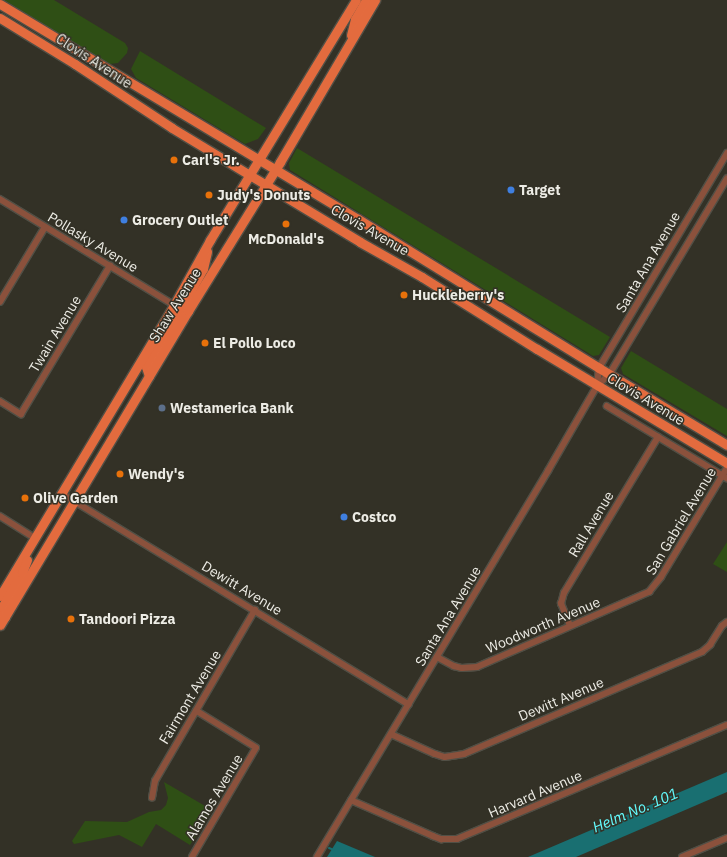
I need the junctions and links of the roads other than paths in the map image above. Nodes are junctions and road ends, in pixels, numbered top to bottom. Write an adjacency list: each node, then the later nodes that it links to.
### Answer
1 (356, 0): 9 (main road, Shaw Avenue)
2 (366, 0): 6 (main road)
3 (375, 0): 6 (main road, Shaw Avenue)
4 (0, 4): 7 (main road, Clovis Avenue)
5 (2, 22): 7 (main road); 11 (main road, Clovis Avenue)
6 (348, 46): 10 (main road, Shaw Avenue)
7 (77, 51): 9 (main road, Clovis Avenue)
8 (727, 153): 21 (street, Santa Ana Avenue)
9 (259, 159): 10 (main road, Clovis Avenue); 11 (main road, Shaw Avenue)
10 (275, 170): 13 (main road, Shaw Avenue); 21 (main road, Clovis Avenue)
11 (250, 175): 13 (main road, Clovis Avenue); 16 (main road, Shaw Avenue)
12 (727, 179): 22 (street, Santa Ana Avenue)
13 (266, 185): 20 (main road, Shaw Avenue); 24 (main road, Clovis Avenue)
14 (0, 199): 15 (street, Pollasky Avenue)
15 (45, 227): 17 (street, Pollasky Avenue); 18 (street)
16 (210, 240): 19 (main road, Shaw Avenue); 20 (main road)
17 (110, 266): 19 (street, Pollasky Avenue); 25 (street, Twain Avenue)
18 (0, 302)
19 (174, 305): 23 (main road); 32 (main road, Shaw Avenue)
20 (188, 311): 23 (main road, Shaw Avenue)
21 (599, 368): 22 (main road, Clovis Avenue); 24 (street, Santa Ana Avenue)
22 (610, 375): 24 (street, Santa Ana Avenue); 28 (main road, Clovis Avenue)
23 (149, 376): 33 (main road, Shaw Avenue)
24 (597, 386): 29 (main road, Clovis Avenue); 42 (street, Santa Ana Avenue)
25 (0, 401)
26 (607, 406): 27 (street)
27 (658, 437): 31 (street); 41 (street, Rall Avenue)
28 (727, 445)
29 (727, 463)
30 (727, 468): 31 (street, San Gabriel Avenue)
31 (725, 477): 36 (street, San Gabriel Avenue)
32 (62, 494): 33 (street, Dewitt Avenue); 35 (main road, Shaw Avenue)
33 (74, 501): 38 (street, Dewitt Avenue); 39 (main road, Shaw Avenue)
34 (0, 516): 35 (street)
35 (35, 538): 37 (main road, Shaw Avenue); 39 (main road)
36 (655, 586): 41 (street, Woodworth Avenue)
37 (0, 596)
38 (255, 610): 43 (street, Dewitt Avenue); 44 (street, Fairmont Avenue)
39 (2, 621)
40 (727, 622): 46 (street, Dewitt Avenue)
41 (570, 626): 42 (street, Woodworth Avenue)
42 (437, 657): 43 (street, Santa Ana Avenue)
43 (409, 704): 46 (street, Santa Ana Avenue)
44 (196, 711): 47 (street, Fairmont Avenue); 50 (street, Alamos Avenue)
45 (727, 725): 48 (street, Harvard Avenue)
46 (391, 734): 48 (street, Santa Ana Avenue)
47 (152, 798)
48 (351, 800): 51 (street, Santa Ana Avenue)
49 (727, 838): 52 (street)
50 (192, 857)
51 (317, 857)
52 (682, 857)

